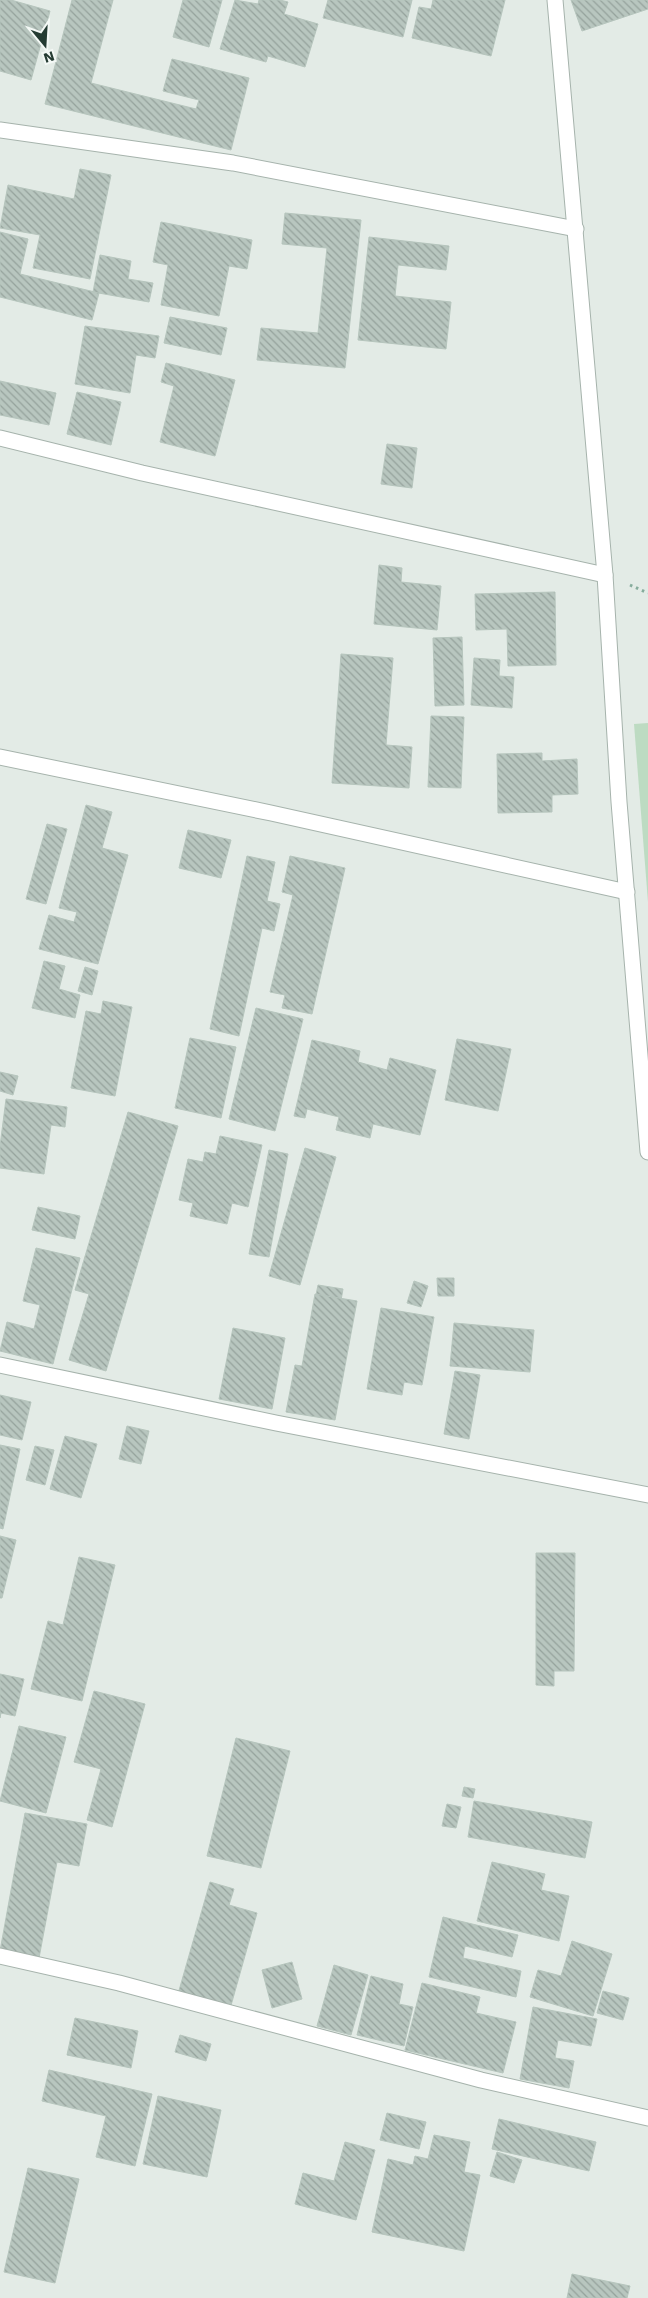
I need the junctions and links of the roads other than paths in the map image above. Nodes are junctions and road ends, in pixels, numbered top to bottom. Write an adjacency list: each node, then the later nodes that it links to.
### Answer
1 (555, 0): 3 (street)
2 (0, 130): 3 (street)
3 (576, 229): 5 (street)
4 (0, 438): 5 (street)
5 (605, 575): 7 (street)
6 (0, 757): 7 (street)
7 (627, 892): 8 (street)
8 (648, 1152)
9 (0, 1365): 10 (street)
10 (648, 1495)
11 (0, 1956): 12 (street)
12 (648, 2118)

